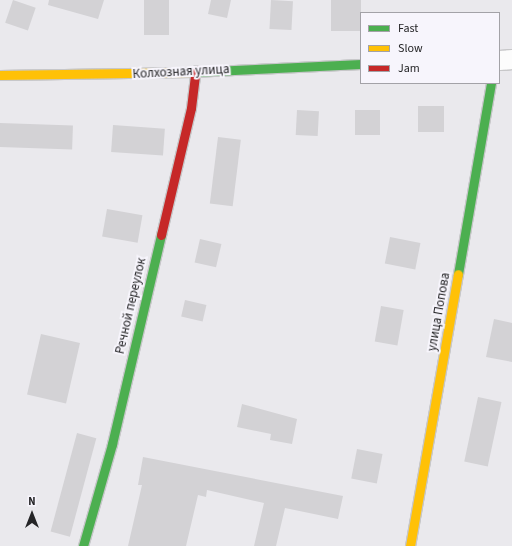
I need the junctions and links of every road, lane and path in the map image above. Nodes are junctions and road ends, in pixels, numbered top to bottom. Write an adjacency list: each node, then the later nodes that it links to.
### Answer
1 (512, 59): 2 (street)
2 (500, 60)
3 (360, 64): 4 (street, Колхозная улица)
4 (196, 70): 5 (street, Колхозная улица); 7 (street, Речной переулок)
5 (0, 76)
6 (491, 84): 8 (street, улица Попова)
7 (83, 546)
8 (410, 546)

